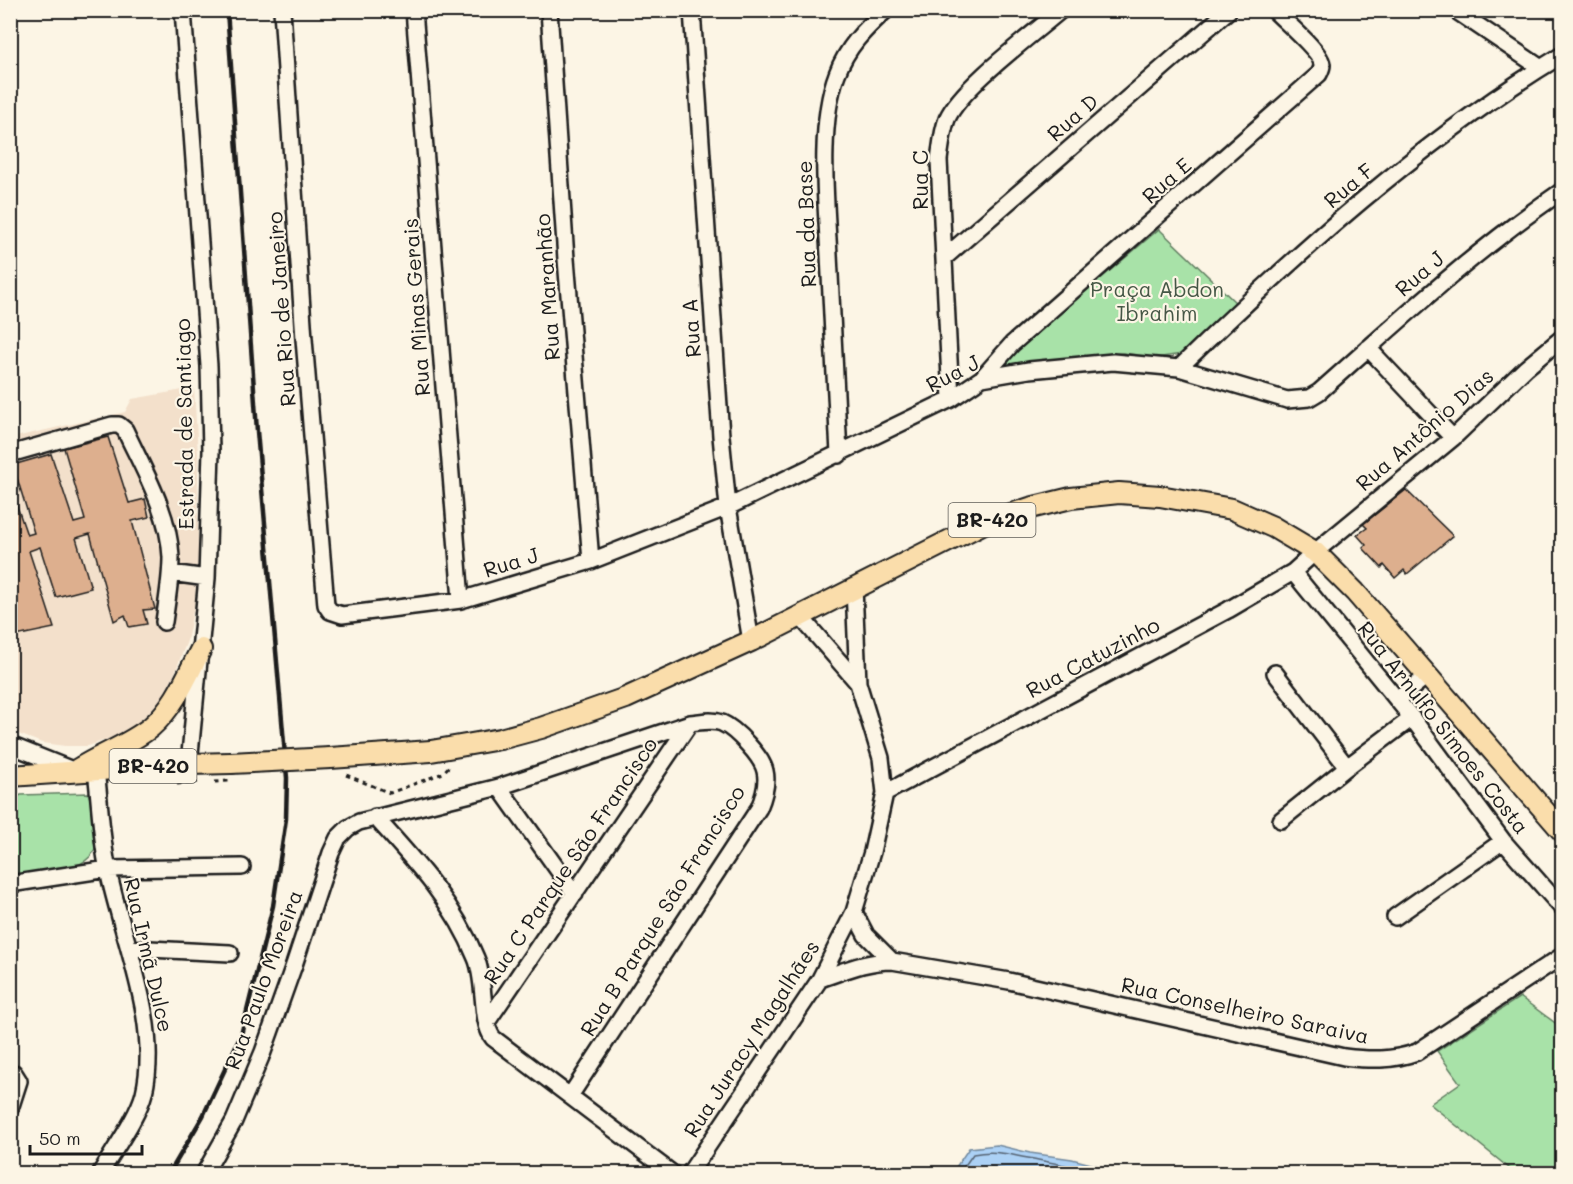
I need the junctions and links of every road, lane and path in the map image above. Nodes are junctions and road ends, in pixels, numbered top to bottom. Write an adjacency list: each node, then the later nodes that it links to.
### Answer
1 (183, 10): 28 (street, Estrada de Santiago)
2 (282, 10): 31 (street, Rua Rio de Janeiro)
3 (414, 10): 30 (street, Rua Minas Gerais)
4 (549, 10): 25 (street, Rua Maranhão)
5 (692, 10): 23 (street, Rua A)
6 (1061, 10): 14 (street, Rua C)
7 (1229, 10): 14 (street, Rua D)
8 (1274, 10): 18 (street, Rua E)
9 (1455, 10): 12 (street)
10 (885, 11): 22 (street, Rua da Base)
11 (1563, 55): 12 (street, Rua F)
12 (1541, 68): 17 (street, Rua F)
13 (1563, 191): 16 (street, Rua J)
14 (944, 258): 19 (street, Rua C)
15 (1563, 338): 20 (street, Rua Antônio Dias)
16 (1368, 348): 17 (street, Rua J); 20 (street)
17 (1179, 368): 18 (street, Rua J)
18 (982, 378): 19 (street, Rua J)
19 (951, 399): 22 (street, Rua J)
20 (1453, 438): 24 (street, Rua Antônio Dias)
21 (10, 454): 27 (street)
22 (839, 455): 23 (street, Rua J)
23 (728, 507): 25 (street, Rua J); 34 (street, Rua A)
24 (1314, 552): 26 (street, Rua Catuzinho); 29 (main road, BR-420); 37 (main road, BR-420)
25 (591, 561): 30 (street, Rua J)
26 (1293, 572): 39 (street, Rua Arnulfo Simoes Costa); 51 (street, Rua Catuzinho)
27 (171, 573): 28 (street); 33 (street)
28 (207, 578): 35 (street, Estrada de Santiago)
29 (854, 587): 32 (main road, BR-420); 38 (street)
30 (461, 600): 31 (street, Rua J)
31 (326, 605)
32 (799, 615): 34 (main road, BR-420); 38 (street)
33 (164, 622)
34 (751, 641): 42 (main road, BR-420)
35 (201, 649): 44 (street, Estrada de Santiago); 47 (main road)
36 (1275, 673): 45 (street)
37 (1428, 675): 39 (street); 54 (main road, BR-420)
38 (858, 683): 51 (street, Rua Juracy Magalhães)
39 (1397, 700): 40 (street, Rua Arnulfo Simoes Costa)
40 (1412, 718): 45 (street); 55 (street, Rua Arnulfo Simoes Costa)
41 (690, 723): 50 (street, Rua B Parque São Francisco); 59 (street, Rua C Parque São Francisco); 70 (street, Rua B Parque São Francisco)
42 (467, 744): 44 (main road, BR-420, bridge); 48 (path)
43 (10, 745): 47 (street)
44 (189, 764): 46 (main road, BR-420)
45 (1347, 767): 53 (street)
46 (96, 770): 47 (main road, BR-420); 57 (street, Rua Irmã Dulce)
47 (75, 771): 49 (main road, BR-420)
48 (346, 775)
49 (15, 778)
50 (499, 787): 52 (street, Rua B Parque São Francisco); 59 (street)
51 (885, 793): 61 (street, Rua Juracy Magalhães)
52 (375, 817): 68 (street); 73 (street, Rua Paulo Moreira)
53 (1281, 820)
54 (1563, 831)
55 (1503, 841): 60 (street, Rua Arnulfo Simoes Costa); 62 (street)
56 (242, 867): 57 (street)
57 (108, 869): 58 (street); 63 (street, Rua Irmã Dulce)
58 (10, 884)
59 (575, 894): 68 (street, Rua C Parque São Francisco)
60 (1563, 908)
61 (854, 912): 66 (street); 67 (street, Rua Juracy Magalhães)
62 (1395, 917)
63 (129, 948): 64 (street); 72 (street, Rua Irmã Dulce)
64 (230, 952)
65 (1563, 956): 66 (street, Rua Conselheiro Saraiva)
66 (892, 961): 67 (street, Rua Conselheiro Saraiva)
67 (820, 980): 75 (street, Rua Juracy Magalhães)
68 (487, 1022): 70 (street)
69 (10, 1072): 71 (street)
70 (570, 1096): 74 (street)
71 (10, 1109)
72 (100, 1173)
73 (204, 1173)
74 (673, 1173)
75 (689, 1173)

